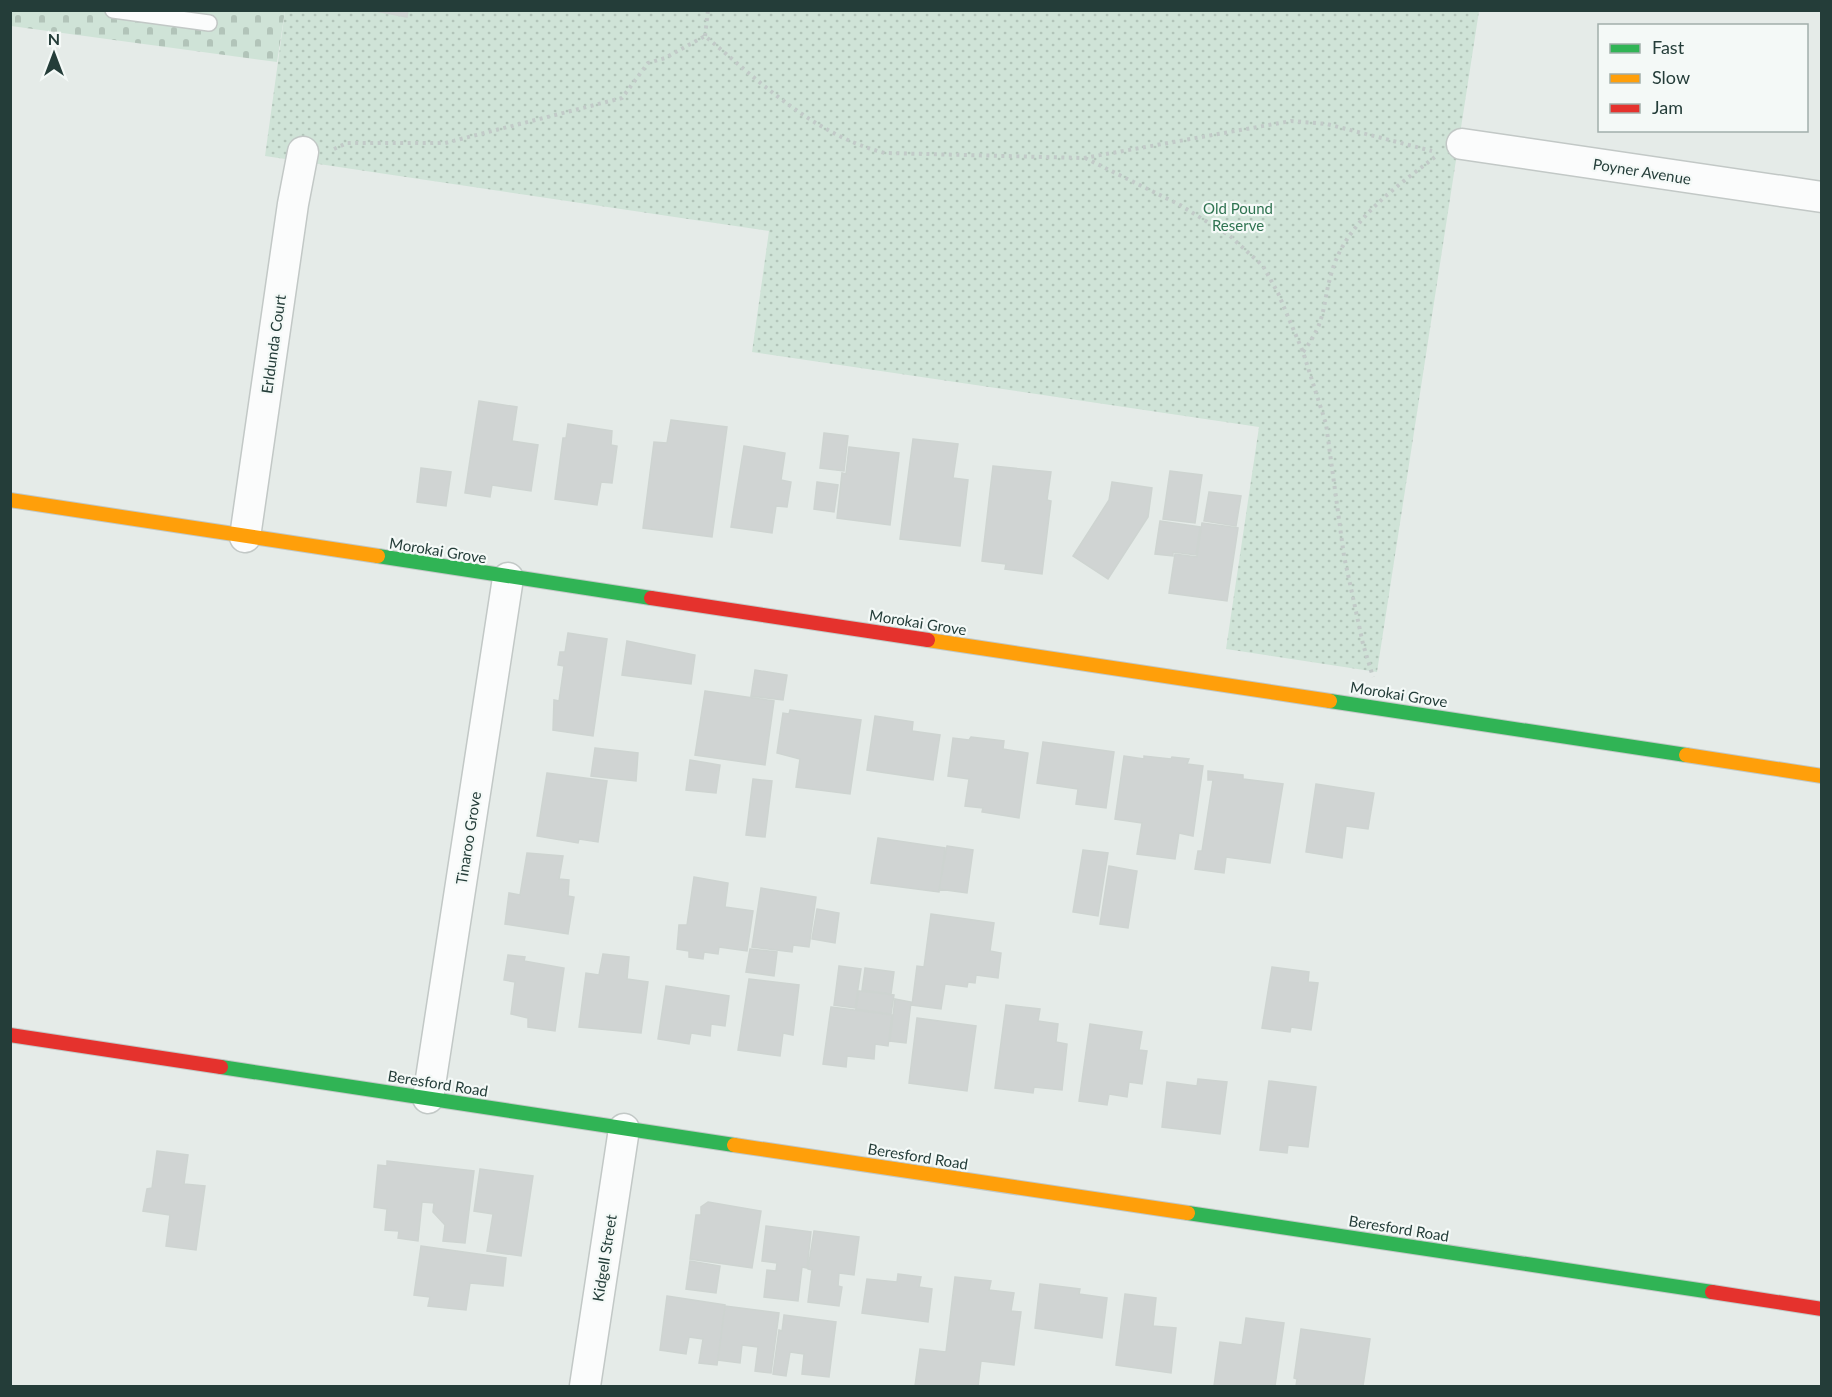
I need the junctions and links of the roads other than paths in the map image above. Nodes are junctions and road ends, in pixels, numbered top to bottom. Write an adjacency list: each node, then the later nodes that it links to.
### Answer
1 (113, 10): 2 (lane)
2 (209, 23)
3 (1462, 144): 5 (street, Poyner Avenue)
4 (303, 152): 7 (street, Erldunda Court)
5 (1821, 198)
6 (10, 500): 7 (street, Morokai Grove)
7 (245, 537): 8 (street, Morokai Grove)
8 (508, 578): 9 (street, Morokai Grove); 11 (street, Tinaroo Grove)
9 (1821, 776)
10 (10, 1035): 11 (street, Beresford Road)
11 (428, 1098): 12 (street, Beresford Road)
12 (624, 1129): 13 (street, Beresford Road); 14 (street, Kidgell Street)
13 (1821, 1308)
14 (585, 1386)

